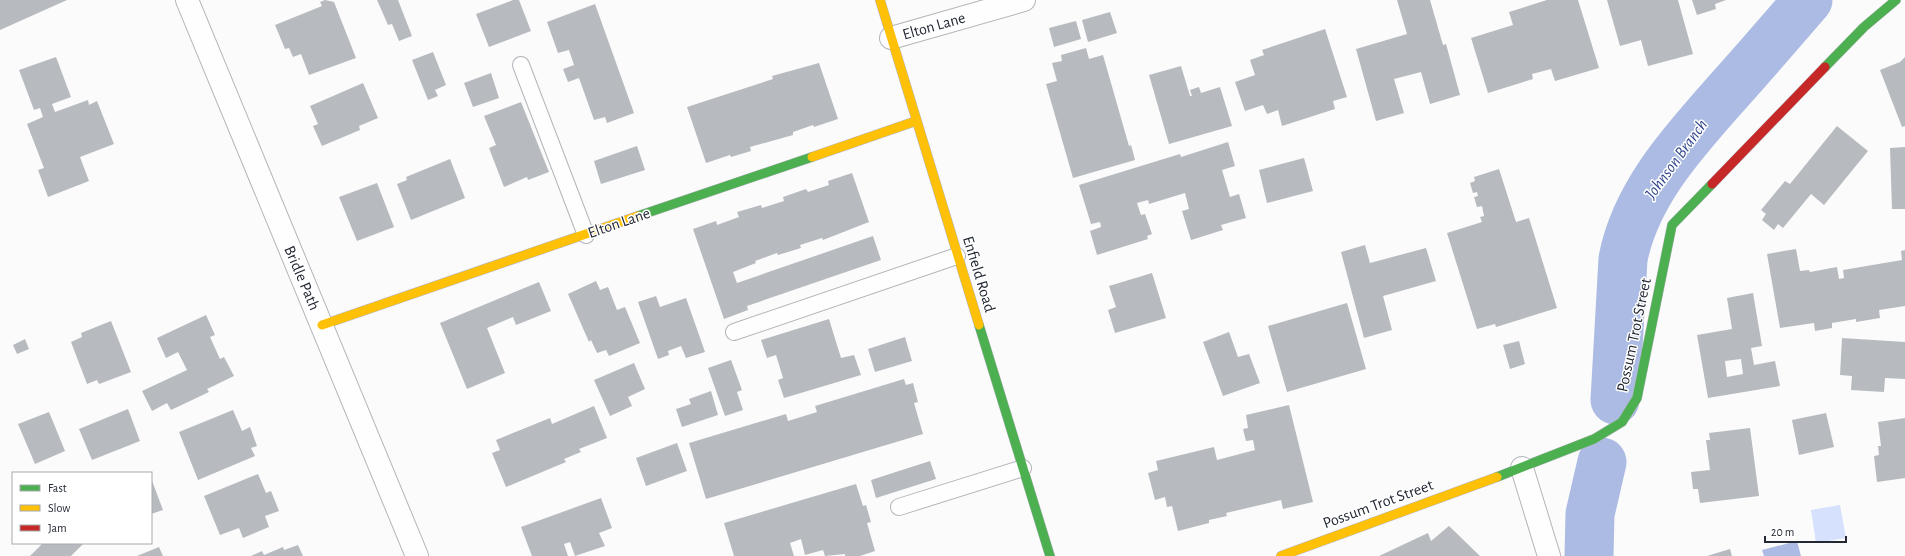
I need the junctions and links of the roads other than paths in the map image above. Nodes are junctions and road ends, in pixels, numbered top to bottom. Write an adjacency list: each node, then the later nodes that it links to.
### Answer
1 (187, 0): 10 (street, Bridle Path)
2 (880, 0): 5 (street, Enfield Road)
3 (1024, 0): 5 (street, Elton Lane)
4 (1896, 0): 13 (street, Possum Trot Street)
5 (891, 38): 7 (street, Enfield Road)
6 (521, 65): 8 (lane)
7 (916, 121): 8 (street, Elton Lane); 9 (street, Enfield Road)
8 (586, 235): 10 (street, Elton Lane)
9 (957, 256): 11 (lane); 12 (street, Enfield Road)
10 (322, 325): 15 (street, Bridle Path)
11 (734, 332)
12 (1023, 468): 14 (lane); 16 (street, Enfield Road)
13 (1522, 468): 17 (street, Possum Trot Street); 18 (street)
14 (899, 507)
15 (417, 556)
16 (1050, 556)
17 (1280, 556)
18 (1549, 556)

